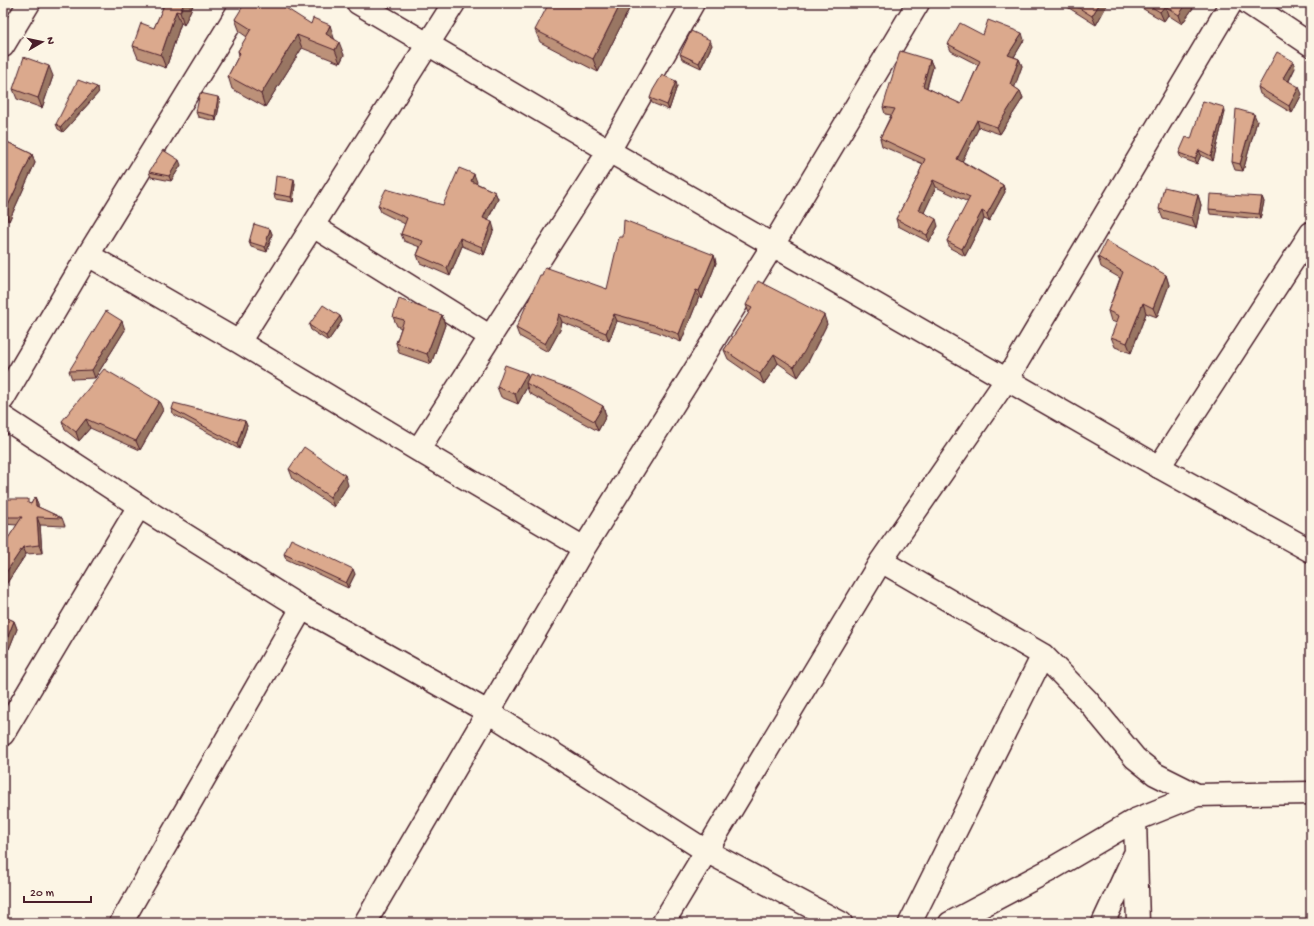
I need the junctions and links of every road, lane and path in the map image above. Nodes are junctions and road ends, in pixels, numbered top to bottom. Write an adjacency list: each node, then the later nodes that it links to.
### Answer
1 (29, 3): 11 (street)
2 (243, 3): 16 (street)
3 (358, 3): 9 (street)
4 (454, 3): 9 (street)
5 (693, 3): 12 (street)
6 (918, 3): 15 (street)
7 (1231, 3): 19 (street)
8 (1248, 3): 10 (street)
9 (429, 44): 12 (street); 13 (street)
10 (1311, 45)
11 (3, 46)
12 (609, 151): 15 (street); 17 (street)
13 (313, 226): 17 (street); 18 (street)
14 (1311, 232): 23 (street)
15 (773, 245): 19 (street); 25 (street)
16 (88, 255): 18 (street); 20 (street)
17 (491, 337): 22 (street)
18 (239, 342): 22 (street)
19 (1007, 379): 23 (street); 27 (street)
20 (3, 399)
21 (3, 417): 24 (street)
22 (418, 450): 25 (street)
23 (1159, 467): 26 (street)
24 (139, 506): 28 (street); 31 (street)
25 (584, 548): 30 (street)
26 (1311, 551)
27 (881, 561): 29 (street); 35 (street)
28 (302, 608): 30 (street); 37 (street)
29 (1043, 655): 33 (street); 41 (street)
30 (488, 712): 35 (street); 38 (street)
31 (3, 734)
32 (1311, 793): 33 (street)
33 (1197, 796): 34 (street)
34 (1135, 820): 36 (street); 42 (street)
35 (706, 851): 39 (street); 40 (street)
36 (1136, 851): 43 (street); 44 (street)
37 (121, 923)
38 (365, 923)
39 (663, 923)
40 (841, 923)
41 (910, 923)
42 (950, 923)
43 (1103, 923)
44 (1138, 923)

